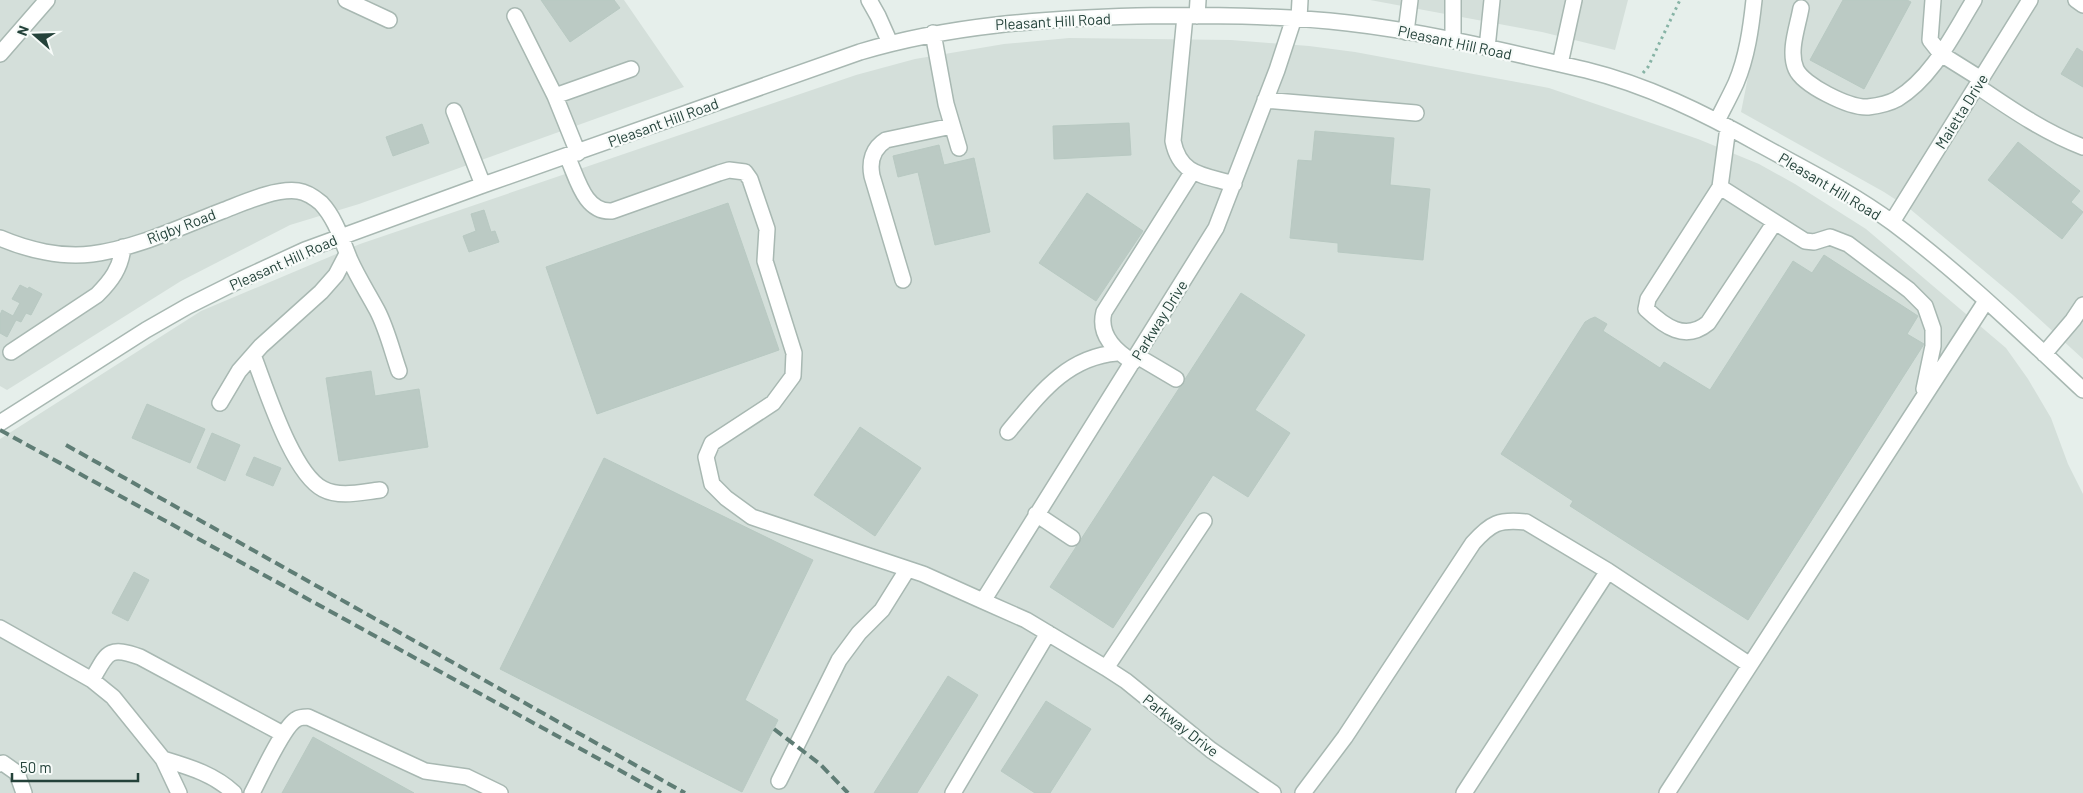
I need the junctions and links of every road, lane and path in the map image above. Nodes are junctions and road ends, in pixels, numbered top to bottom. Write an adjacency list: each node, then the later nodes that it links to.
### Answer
1 (47, 0): 27 (street)
2 (346, 0): 21 (street)
3 (869, 0): 25 (street)
4 (1198, 0): 19 (street)
5 (1300, 0): 20 (street, Parkway Drive)
6 (1410, 0): 22 (street)
7 (1453, 0): 24 (street)
8 (1492, 0): 26 (street)
9 (1574, 0): 29 (street)
10 (1680, 0): 32 (path)
11 (1754, 0): 37 (street)
12 (1933, 0): 28 (street)
13 (1974, 0): 28 (street)
14 (2030, 0): 31 (street, Maietta Drive)
15 (2076, 0): 16 (street)
16 (2083, 5)
17 (1801, 8): 28 (street)
18 (515, 16): 33 (street)
19 (1191, 16): 20 (street, Pleasant Hill Road); 23 (street, Pleasant Hill Road); 42 (street)
20 (1296, 18): 22 (street, Pleasant Hill Road); 34 (street, Parkway Drive)
21 (389, 20)
22 (1406, 32): 24 (street, Pleasant Hill Road)
23 (933, 33): 25 (street, Pleasant Hill Road); 38 (street)
24 (1453, 41): 26 (street, Pleasant Hill Road)
25 (890, 43): 41 (street, Pleasant Hill Road)
26 (1487, 48): 29 (street, Pleasant Hill Road)
27 (0, 54)
28 (1941, 54): 31 (street)
29 (1560, 64): 32 (street, Pleasant Hill Road)
30 (631, 69): 33 (street)
31 (1979, 82): 39 (street); 47 (street, Maietta Drive)
32 (1634, 84): 37 (street, Pleasant Hill Road)
33 (555, 96): 41 (street)
34 (1265, 100): 36 (street); 43 (street, Parkway Drive)
35 (454, 111): 44 (street)
36 (1416, 113)
37 (1723, 124): 45 (street); 47 (street, Pleasant Hill Road)
38 (952, 126): 40 (street); 52 (street)
39 (2083, 147)
40 (959, 148)
41 (573, 154): 44 (street, Pleasant Hill Road); 71 (street, Parkway Drive)
42 (1193, 171): 43 (street); 56 (street)
43 (1234, 184): 59 (street, Parkway Drive)
44 (483, 185): 48 (street, Pleasant Hill Road)
45 (1720, 187): 46 (street); 46 (street)
46 (1774, 222): 63 (street)
47 (1892, 222): 53 (street, Pleasant Hill Road)
48 (341, 236): 50 (street, Rigby Road); 51 (street, Rigby Road); 65 (street, Pleasant Hill Road)
49 (0, 238): 50 (street, Rigby Road)
50 (123, 247): 55 (street)
51 (348, 254): 57 (street); 60 (street, Rigby Road)
52 (903, 280)
53 (1986, 301): 58 (street, Pleasant Hill Road); 63 (street)
54 (2083, 305): 58 (street)
55 (11, 352)
56 (1117, 353): 59 (street); 66 (street)
57 (253, 354): 64 (street); 67 (street)
58 (2044, 354): 62 (street, Pleasant Hill Road)
59 (1135, 359): 61 (street); 68 (street, Parkway Drive)
60 (399, 370)
61 (1176, 379)
62 (2083, 390)
63 (1921, 400): 76 (street)
64 (220, 403)
65 (0, 423)
66 (1008, 432)
67 (380, 490)
68 (1036, 514): 70 (street); 73 (street, Parkway Drive)
69 (1204, 521): 77 (street)
70 (1072, 538)
71 (902, 568): 73 (street, Parkway Drive); 82 (street)
72 (1608, 571): 76 (street); 90 (street); 91 (street)
73 (983, 601): 75 (street, Parkway Drive)
74 (0, 628): 78 (street)
75 (1048, 633): 77 (street, Parkway Drive); 88 (street)
76 (1750, 665): 92 (street)
77 (1106, 668): 89 (street, Parkway Drive)
78 (92, 680): 79 (street); 80 (street)
79 (283, 734): 86 (street); 87 (street)
80 (164, 760): 84 (street); 85 (street)
81 (0, 764): 83 (street)
82 (779, 781)
83 (24, 793)
84 (178, 793)
85 (234, 793)
86 (252, 793)
87 (500, 793)
88 (953, 793)
89 (1273, 793)
90 (1303, 793)
91 (1464, 793)
92 (1667, 793)

